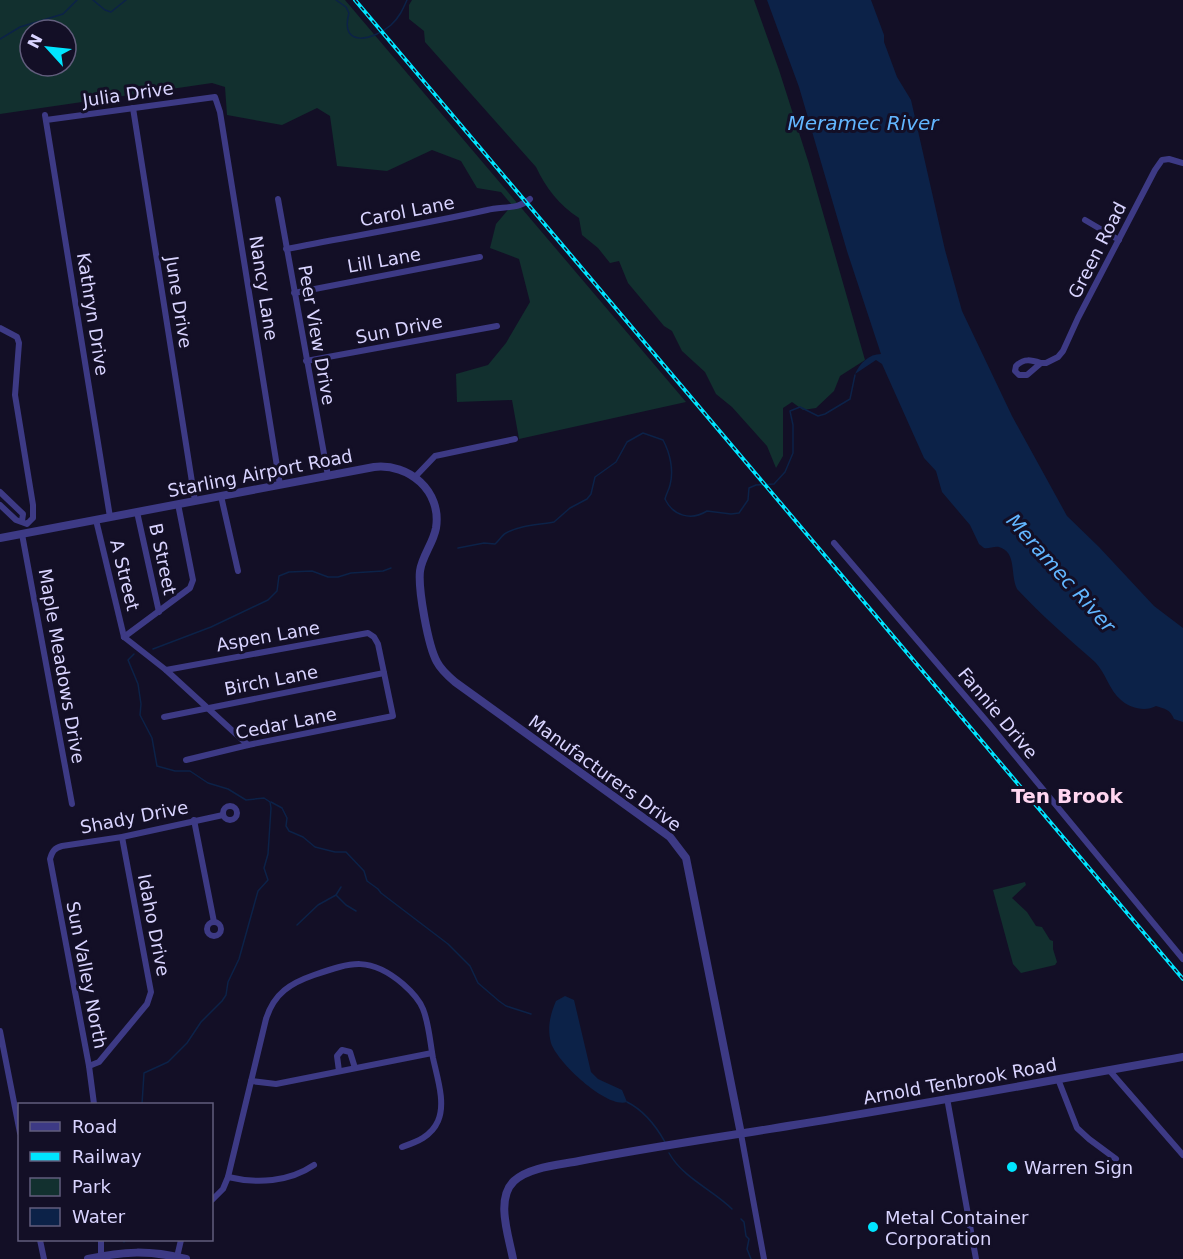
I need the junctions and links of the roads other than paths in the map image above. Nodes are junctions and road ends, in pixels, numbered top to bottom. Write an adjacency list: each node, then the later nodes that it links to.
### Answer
1 (215, 97): 2 (street, Julia Drive); 19 (street, Nancy Lane)
2 (133, 108): 3 (street, Julia Drive); 22 (street, June Drive)
3 (46, 118): 26 (street, Kathryn Drive)
4 (1183, 163): 8 (street, Green Road)
5 (278, 199): 9 (street, Peer View Drive)
6 (530, 199): 9 (street, Carol Lane)
7 (1085, 220): 8 (street)
8 (1119, 240): 15 (street, Green Road)
9 (286, 249): 11 (street, Peer View Drive)
10 (480, 257): 11 (street, Lill Lane)
11 (294, 293): 14 (street, Peer View Drive)
12 (497, 326): 14 (street, Sun Drive)
13 (0, 328): 28 (street)
14 (306, 361): 17 (street, Peer View Drive)
15 (1041, 363)
16 (515, 439): 18 (street)
17 (328, 476): 18 (street, Starling Airport Road); 19 (street, Starling Airport Road)
18 (415, 477): 60 (street, Manufacturers Drive)
19 (280, 485): 21 (street, Starling Airport Road)
20 (0, 492): 28 (street)
21 (221, 496): 22 (street, Starling Airport Road); 32 (street)
22 (195, 501): 23 (street, Starling Airport Road)
23 (178, 504): 25 (street, Starling Airport Road); 33 (street)
24 (0, 505): 28 (street)
25 (137, 512): 26 (street, Starling Airport Road); 33 (street, B Street)
26 (110, 517): 27 (street, Starling Airport Road)
27 (96, 520): 29 (street, Starling Airport Road); 34 (street, A Street)
28 (25, 522): 29 (street, Maple Meadows Drive)
29 (26, 533): 30 (street, Starling Airport Road); 41 (street, Maple Meadows Drive)
30 (0, 538)
31 (834, 543): 47 (street, Fannie Drive)
32 (238, 571)
33 (159, 612): 34 (street)
34 (124, 637): 35 (street)
35 (166, 670): 36 (street, Aspen Lane); 37 (street)
36 (384, 673): 37 (street, Birch Lane); 39 (street, Cedar Lane)
37 (207, 708): 38 (street, Birch Lane); 39 (street)
38 (164, 717)
39 (248, 745): 40 (street, Cedar Lane)
40 (186, 760)
41 (72, 804)
42 (223, 815): 43 (street, Shady Drive)
43 (194, 820): 44 (street, Shady Drive); 46 (street)
44 (122, 837): 45 (street, Shady Drive); 51 (street, Idaho Drive)
45 (52, 852): 51 (street, Sun Valley North)
46 (214, 922)
47 (1183, 959)
48 (0, 1031): 59 (street)
49 (432, 1053): 52 (street); 56 (street); 61 (street)
50 (1183, 1057): 53 (street, Arnold Tenbrook Road)
51 (89, 1066): 58 (street, Sun Valley North)
52 (355, 1068): 54 (street); 54 (street)
53 (1109, 1070): 55 (street, Arnold Tenbrook Road); 62 (street)
54 (339, 1071): 56 (street)
55 (1058, 1079): 57 (street, Arnold Tenbrook Road); 63 (street)
56 (251, 1081): 65 (street)
57 (947, 1098): 60 (street, Arnold Tenbrook Road); 76 (street)
58 (94, 1103)
59 (18, 1123)
60 (741, 1134): 74 (street, Arnold Tenbrook Road); 75 (street)
61 (402, 1147)
62 (1183, 1155)
63 (1116, 1159)
64 (314, 1165): 65 (street)
65 (228, 1177): 66 (street)
66 (213, 1199)
67 (40, 1241): 72 (street)
68 (101, 1241): 70 (street)
69 (181, 1241): 71 (street)
70 (101, 1258): 71 (street); 73 (street)
71 (178, 1258)
72 (44, 1259)
73 (88, 1259)
74 (513, 1259)
75 (764, 1259)
76 (976, 1259)

